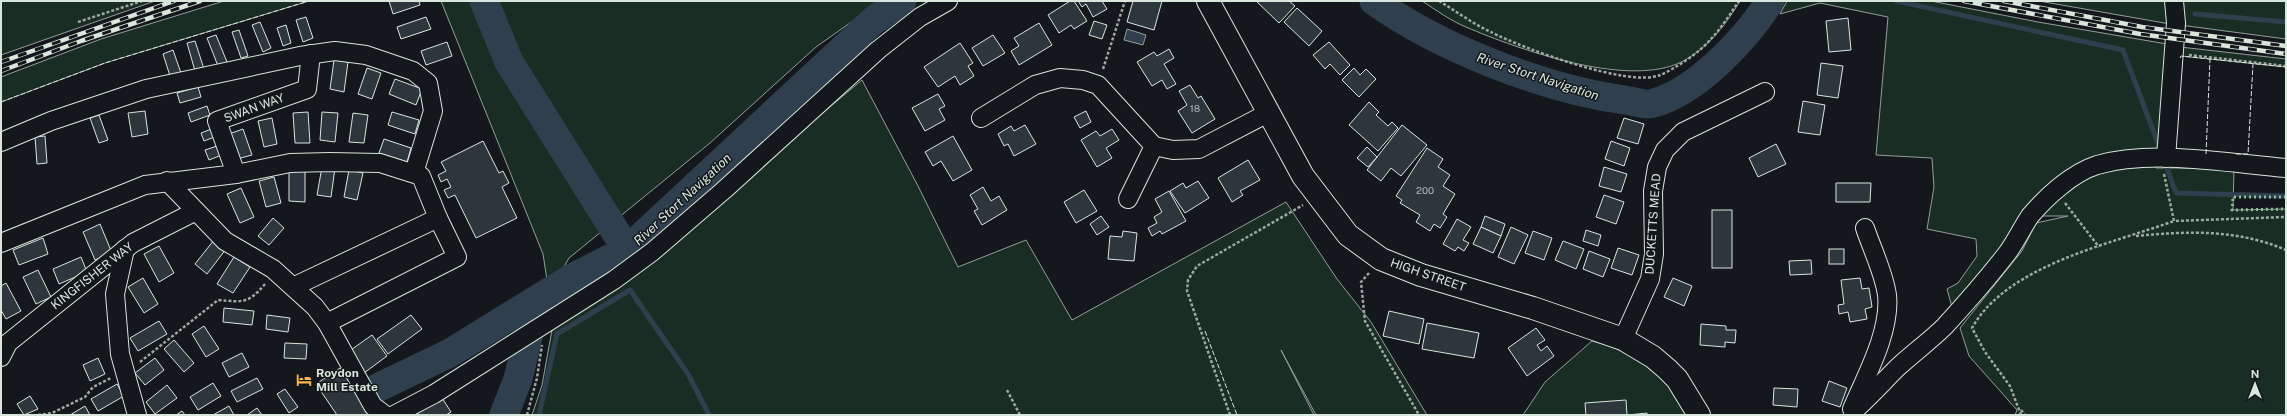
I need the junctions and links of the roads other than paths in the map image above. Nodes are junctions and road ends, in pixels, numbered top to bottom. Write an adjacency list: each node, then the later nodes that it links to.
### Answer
1 (948, 1): 27 (street)
2 (1208, 1): 6 (main road, HIGH STREET)
3 (2174, 1): 10 (street)
4 (311, 54): 8 (street); 12 (street, SWAN WAY); 13 (street)
5 (1765, 92): 23 (street, DUCKETTS MEAD)
6 (1268, 113): 9 (street); 23 (main road, HIGH STREET)
7 (981, 118): 9 (street)
8 (1, 142)
9 (1154, 146): 15 (street)
10 (2166, 158): 11 (street); 30 (street)
11 (2286, 168)
12 (236, 174): 13 (street); 14 (street)
13 (414, 174): 17 (street)
14 (167, 181): 16 (street); 19 (street)
15 (1128, 199)
16 (196, 211): 20 (street, KINGFISHER WAY); 21 (street)
17 (438, 218): 21 (street); 22 (street)
18 (1865, 228): 29 (street)
19 (1, 243)
20 (125, 249): 24 (street, KINGFISHER WAY); 25 (street)
21 (294, 286): 22 (street)
22 (327, 323): 26 (street)
23 (1622, 339): 28 (main road, HIGH STREET)
24 (1, 357)
25 (137, 415)
26 (385, 415)
27 (394, 415)
28 (1699, 415)
29 (1849, 415)
30 (1853, 415)

